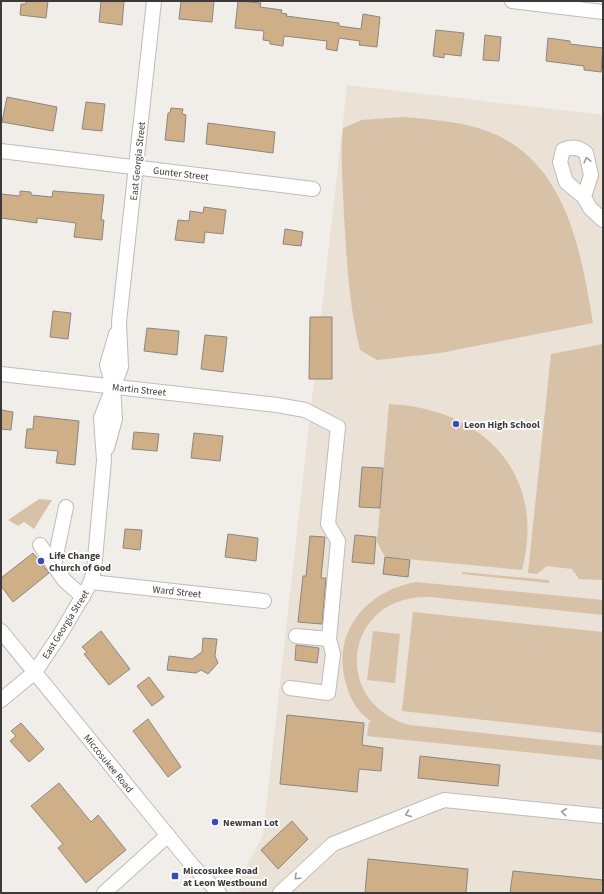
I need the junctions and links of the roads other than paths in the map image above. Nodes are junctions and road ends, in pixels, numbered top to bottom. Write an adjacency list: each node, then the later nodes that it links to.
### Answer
1 (154, 1): 5 (street, East Georgia Street)
2 (512, 1): 3 (street)
3 (603, 12)
4 (1, 151): 5 (street, Gunter Street)
5 (136, 168): 6 (street, Gunter Street); 10 (street, East Georgia Street)
6 (313, 190)
7 (584, 197): 8 (street)
8 (603, 220)
9 (1, 374): 10 (street, Martin Street)
10 (113, 386): 14 (street, East Georgia Street); 19 (street, Martin Street)
11 (66, 507): 13 (street)
12 (40, 545): 13 (street)
13 (54, 565): 15 (street)
14 (91, 582): 15 (street, East Georgia Street); 16 (street, Ward Street)
15 (83, 597): 20 (street, East Georgia Street)
16 (264, 601)
17 (1, 631): 20 (street, Miccosukee Road)
18 (296, 636): 19 (street)
19 (329, 640): 21 (street)
20 (35, 672): 22 (street, East Georgia Street); 24 (street, Miccosukee Road)
21 (290, 688)
22 (1, 700)
23 (603, 816): 27 (street, one-way to 27)
24 (168, 835): 25 (street); 26 (street, Miccosukee Road)
25 (104, 893)
26 (218, 893)
27 (280, 893)

